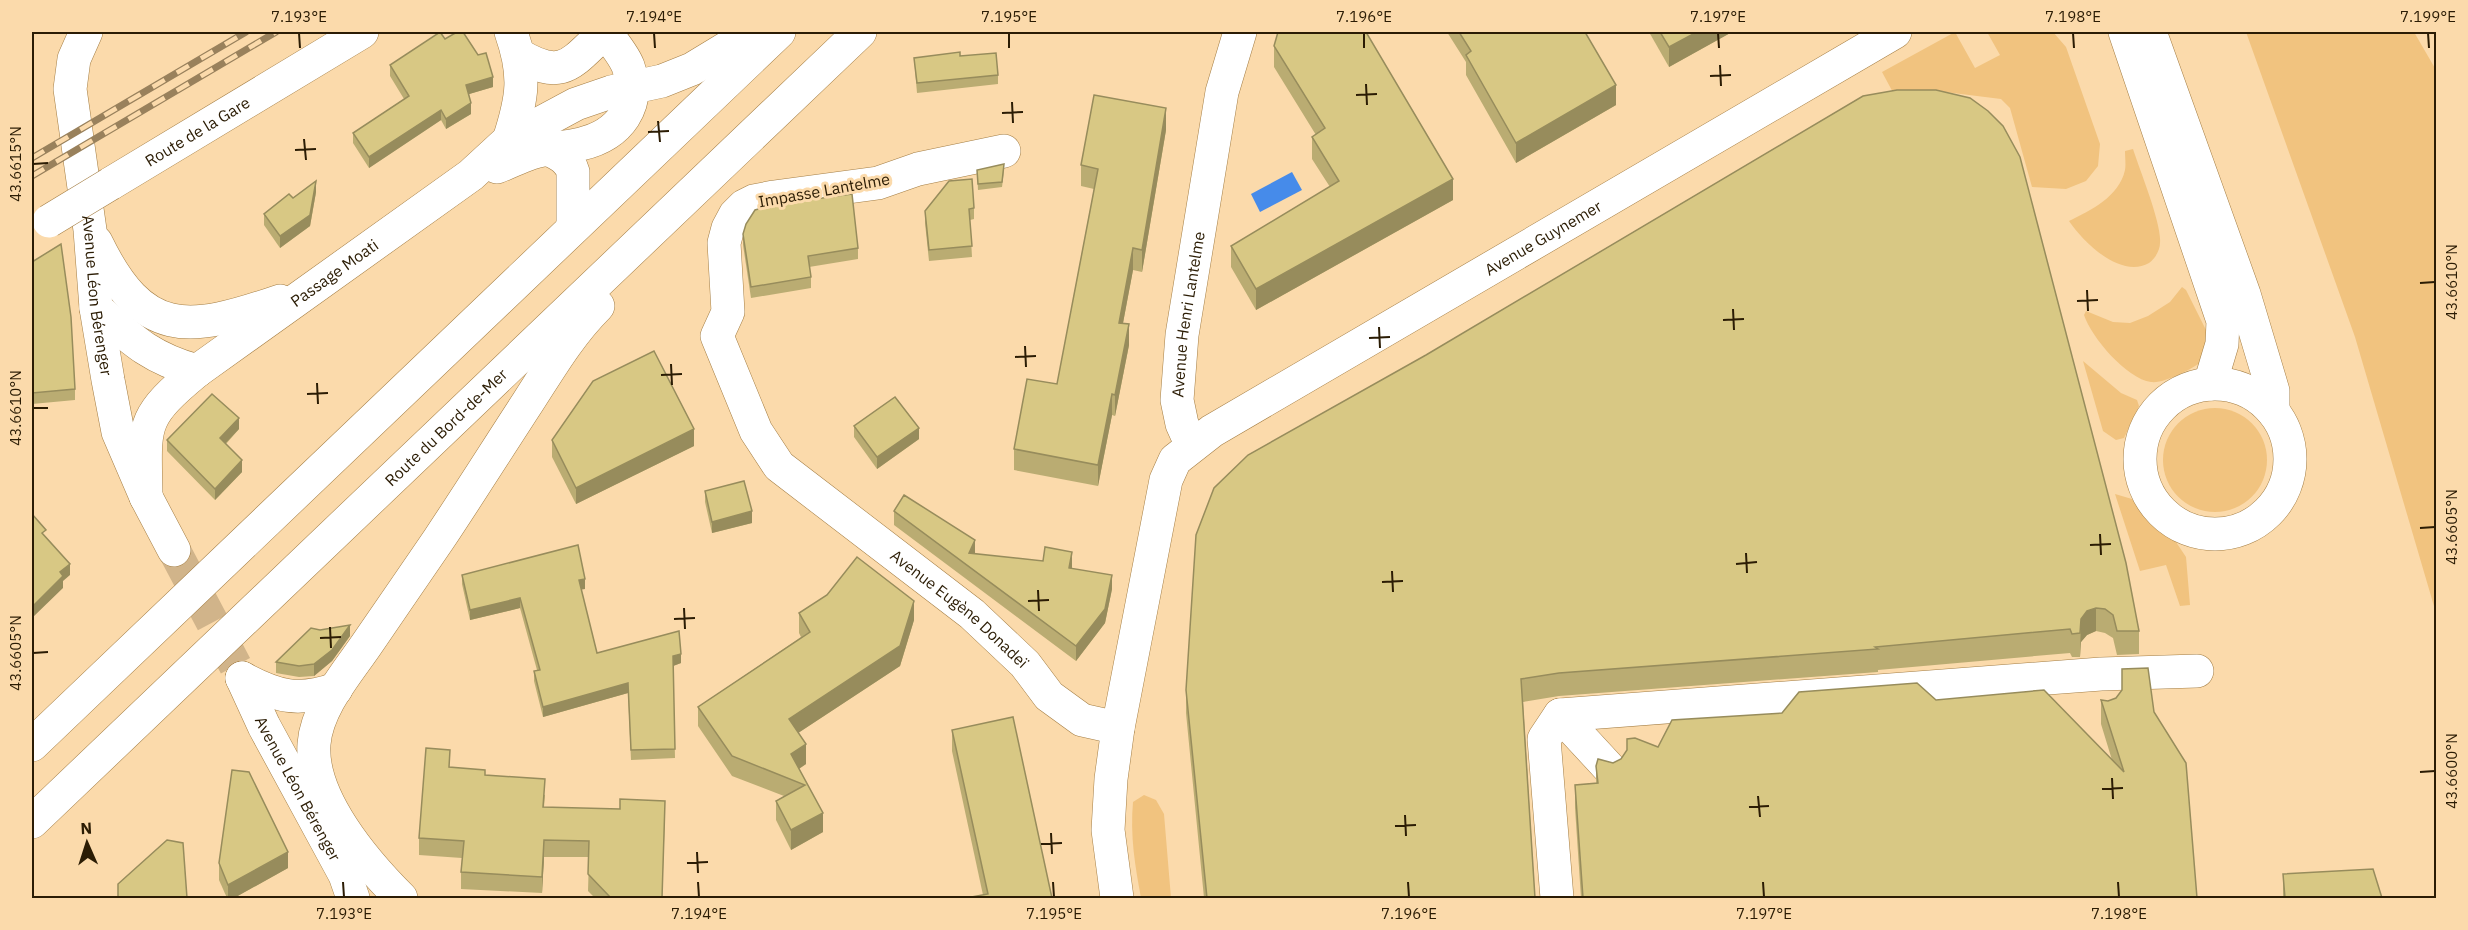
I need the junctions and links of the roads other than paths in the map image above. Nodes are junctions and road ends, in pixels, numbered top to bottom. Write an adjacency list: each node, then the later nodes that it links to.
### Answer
1 (86, 32): 20 (main road, Avenue Léon Bérenger)
2 (362, 32): 18 (main road, Route de la Gare, bridge)
3 (605, 32): 11 (main road); 12 (main road)
4 (753, 32): 12 (main road, Passage Moati)
5 (779, 32): 19 (main road)
6 (860, 32): 16 (main road, Route du Bord-de-Mer)
7 (1240, 32): 27 (main road, Avenue Henri Lantelme)
8 (1895, 32): 27 (main road, Avenue Guynemer)
9 (2125, 32): 25 (main road)
10 (2157, 40): 26 (main road)
11 (515, 43): 13 (main road)
12 (632, 86): 13 (main road, Passage Moati); 14 (main road, Passage Moati)
13 (509, 141): 17 (main road, Passage Moati)
14 (548, 149): 17 (main road, Passage Moati); 19 (main road)
15 (1004, 151): 23 (main road, Impasse Lantelme)
16 (724, 159): 31 (main road); 36 (main road, Route du Bord-de-Mer)
17 (471, 175): 21 (main road, Passage Moati)
18 (40, 226)
19 (573, 228): 34 (main road)
20 (90, 230): 21 (main road); 22 (main road, Avenue Léon Bérenger)
21 (310, 291): 24 (main road, Passage Moati)
22 (96, 308): 24 (main road); 28 (main road, Avenue Léon Bérenger)
23 (717, 336): 33 (main road, Avenue Eugène Donadeï)
24 (197, 371): 28 (main road, Passage Moati)
25 (2210, 384): 26 (main road); 26 (main road)
26 (2273, 411)
27 (1192, 446): 33 (main road)
28 (146, 497): 29 (main road, Avenue Léon Bérenger)
29 (174, 550)
30 (2197, 671): 32 (main road)
31 (336, 689): 37 (main road, Avenue Léon Bérenger); 38 (main road)
32 (1560, 715): 35 (main road); 40 (main road)
33 (1118, 728): 39 (main road)
34 (32, 745)
35 (1609, 768)
36 (32, 822)
37 (353, 898)
38 (401, 898)
39 (1117, 898)
40 (1557, 898)

